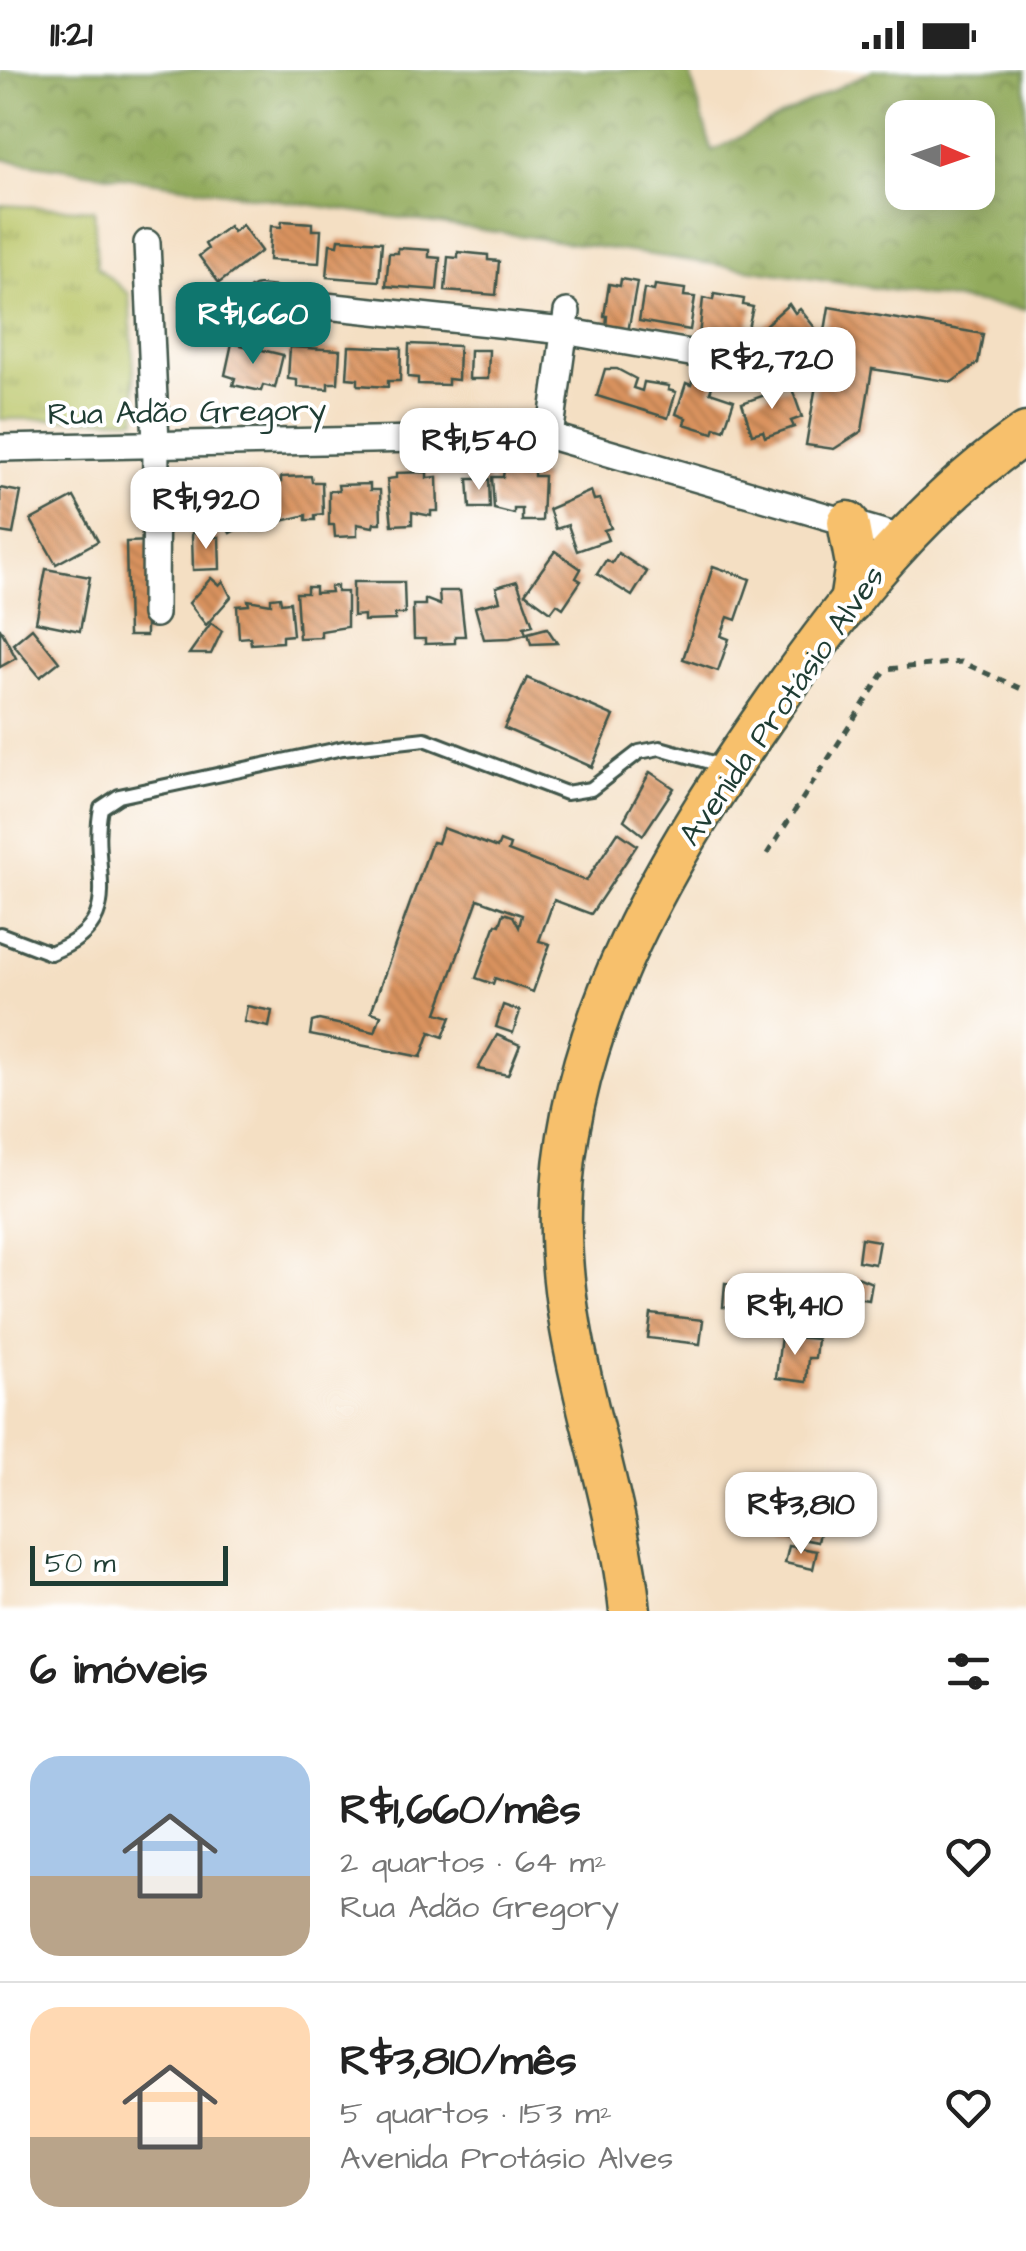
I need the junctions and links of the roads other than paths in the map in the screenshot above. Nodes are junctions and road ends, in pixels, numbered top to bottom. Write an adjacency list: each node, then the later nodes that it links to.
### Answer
1 (147, 243): 7 (street)
2 (259, 299): 3 (street)
3 (566, 322): 4 (street); 6 (street)
4 (754, 364)
5 (1026, 433): 10 (main road, Avenida Protásio Alves)
6 (550, 436): 7 (street, Rua Adão Gregory); 9 (street, Rua Adão Gregory)
7 (156, 443): 8 (street, Rua Adão Gregory); 12 (street)
8 (0, 448)
9 (848, 522): 10 (street, Rua Adão Gregory); 11 (main road)
10 (901, 538): 11 (main road, Avenida Protásio Alves)
11 (850, 603): 13 (main road, Avenida Protásio Alves)
12 (155, 614)
13 (729, 767): 14 (lane); 15 (main road, Avenida Protásio Alves)
14 (0, 934)
15 (630, 1611)

